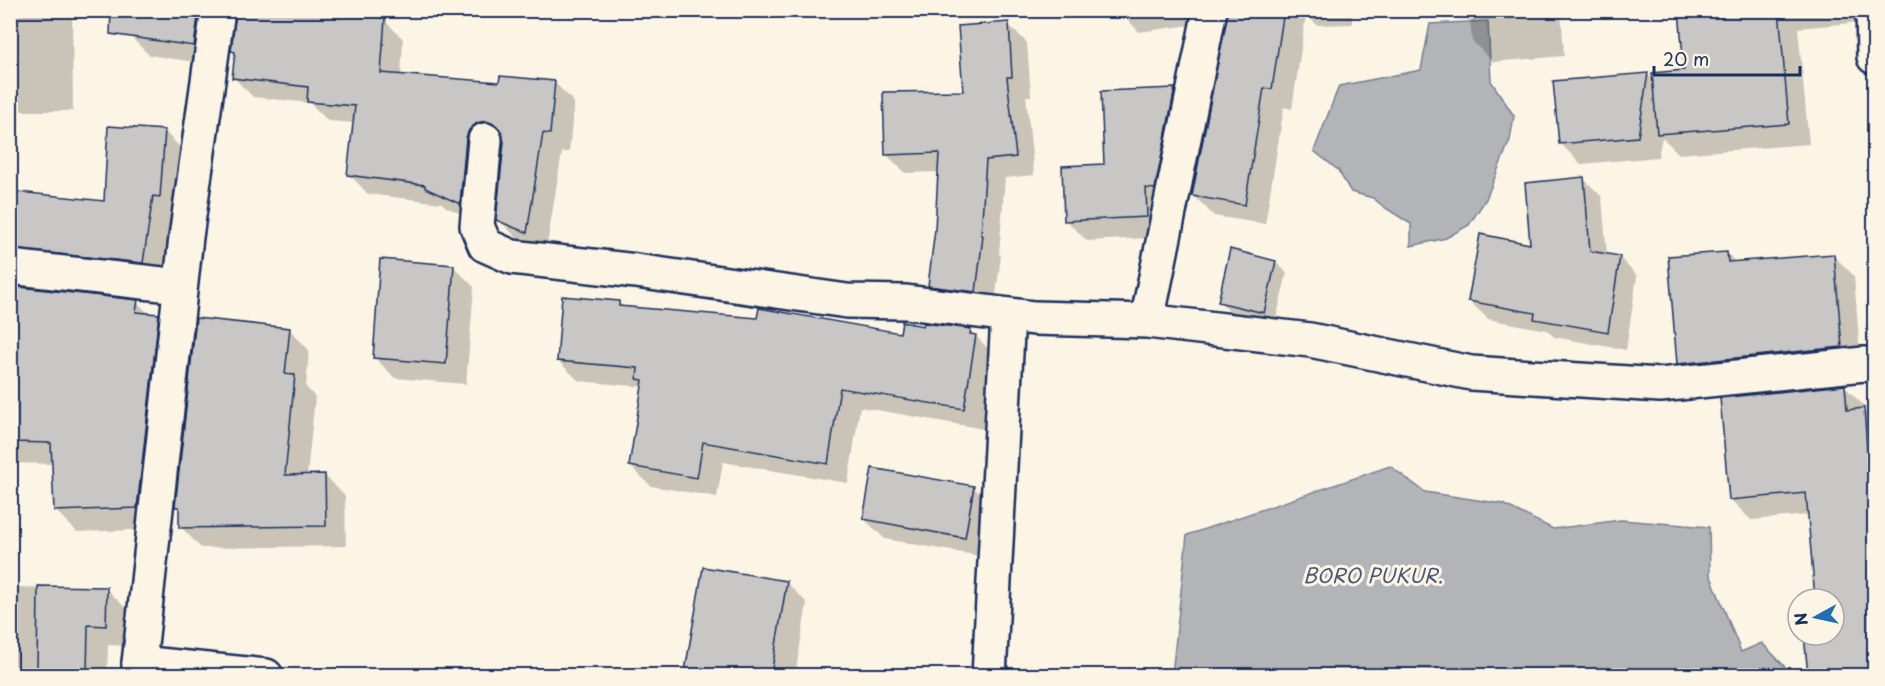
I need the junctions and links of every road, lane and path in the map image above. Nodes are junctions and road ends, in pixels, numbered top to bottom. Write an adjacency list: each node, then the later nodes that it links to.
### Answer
1 (218, 10): 7 (street)
2 (1210, 10): 9 (street)
3 (1873, 10): 4 (street)
4 (1875, 57)
5 (485, 140): 8 (street)
6 (10, 267): 7 (street)
7 (180, 285): 11 (street)
8 (1008, 315): 9 (street); 13 (street)
9 (1147, 321): 10 (street)
10 (1875, 365)
11 (139, 669): 12 (street)
12 (266, 675)
13 (989, 675)

